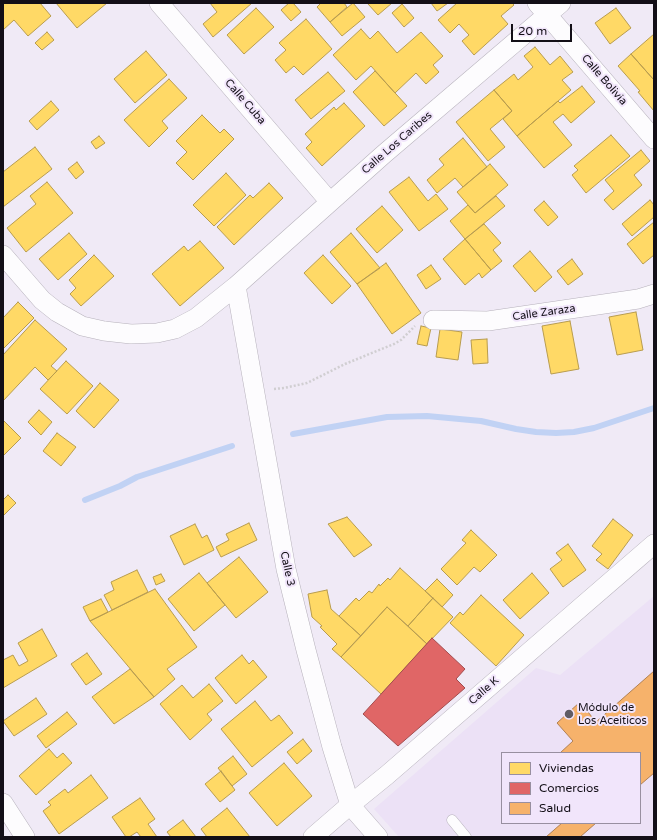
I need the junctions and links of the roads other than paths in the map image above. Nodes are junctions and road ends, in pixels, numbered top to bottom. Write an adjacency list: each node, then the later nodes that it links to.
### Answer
1 (159, 3): 4 (street, Calle Cuba)
2 (549, 7): 3 (street, Calle Bolivia); 4 (street, Calle Los Caribes)
3 (654, 139)
4 (330, 202): 6 (street, Calle Los Caribes)
5 (3, 255): 6 (street, Calle Los Caribes)
6 (236, 286): 11 (street, Calle 3)
7 (654, 294): 8 (street, Calle Zaraza)
8 (433, 320)
9 (654, 544): 11 (street, Calle K)
10 (3, 803): 13 (street)
11 (350, 805): 14 (street, Calle K); 15 (street, Calle 3)
12 (452, 820): 16 (lane)
13 (24, 837)
14 (313, 837)
15 (378, 837)
16 (466, 837)

